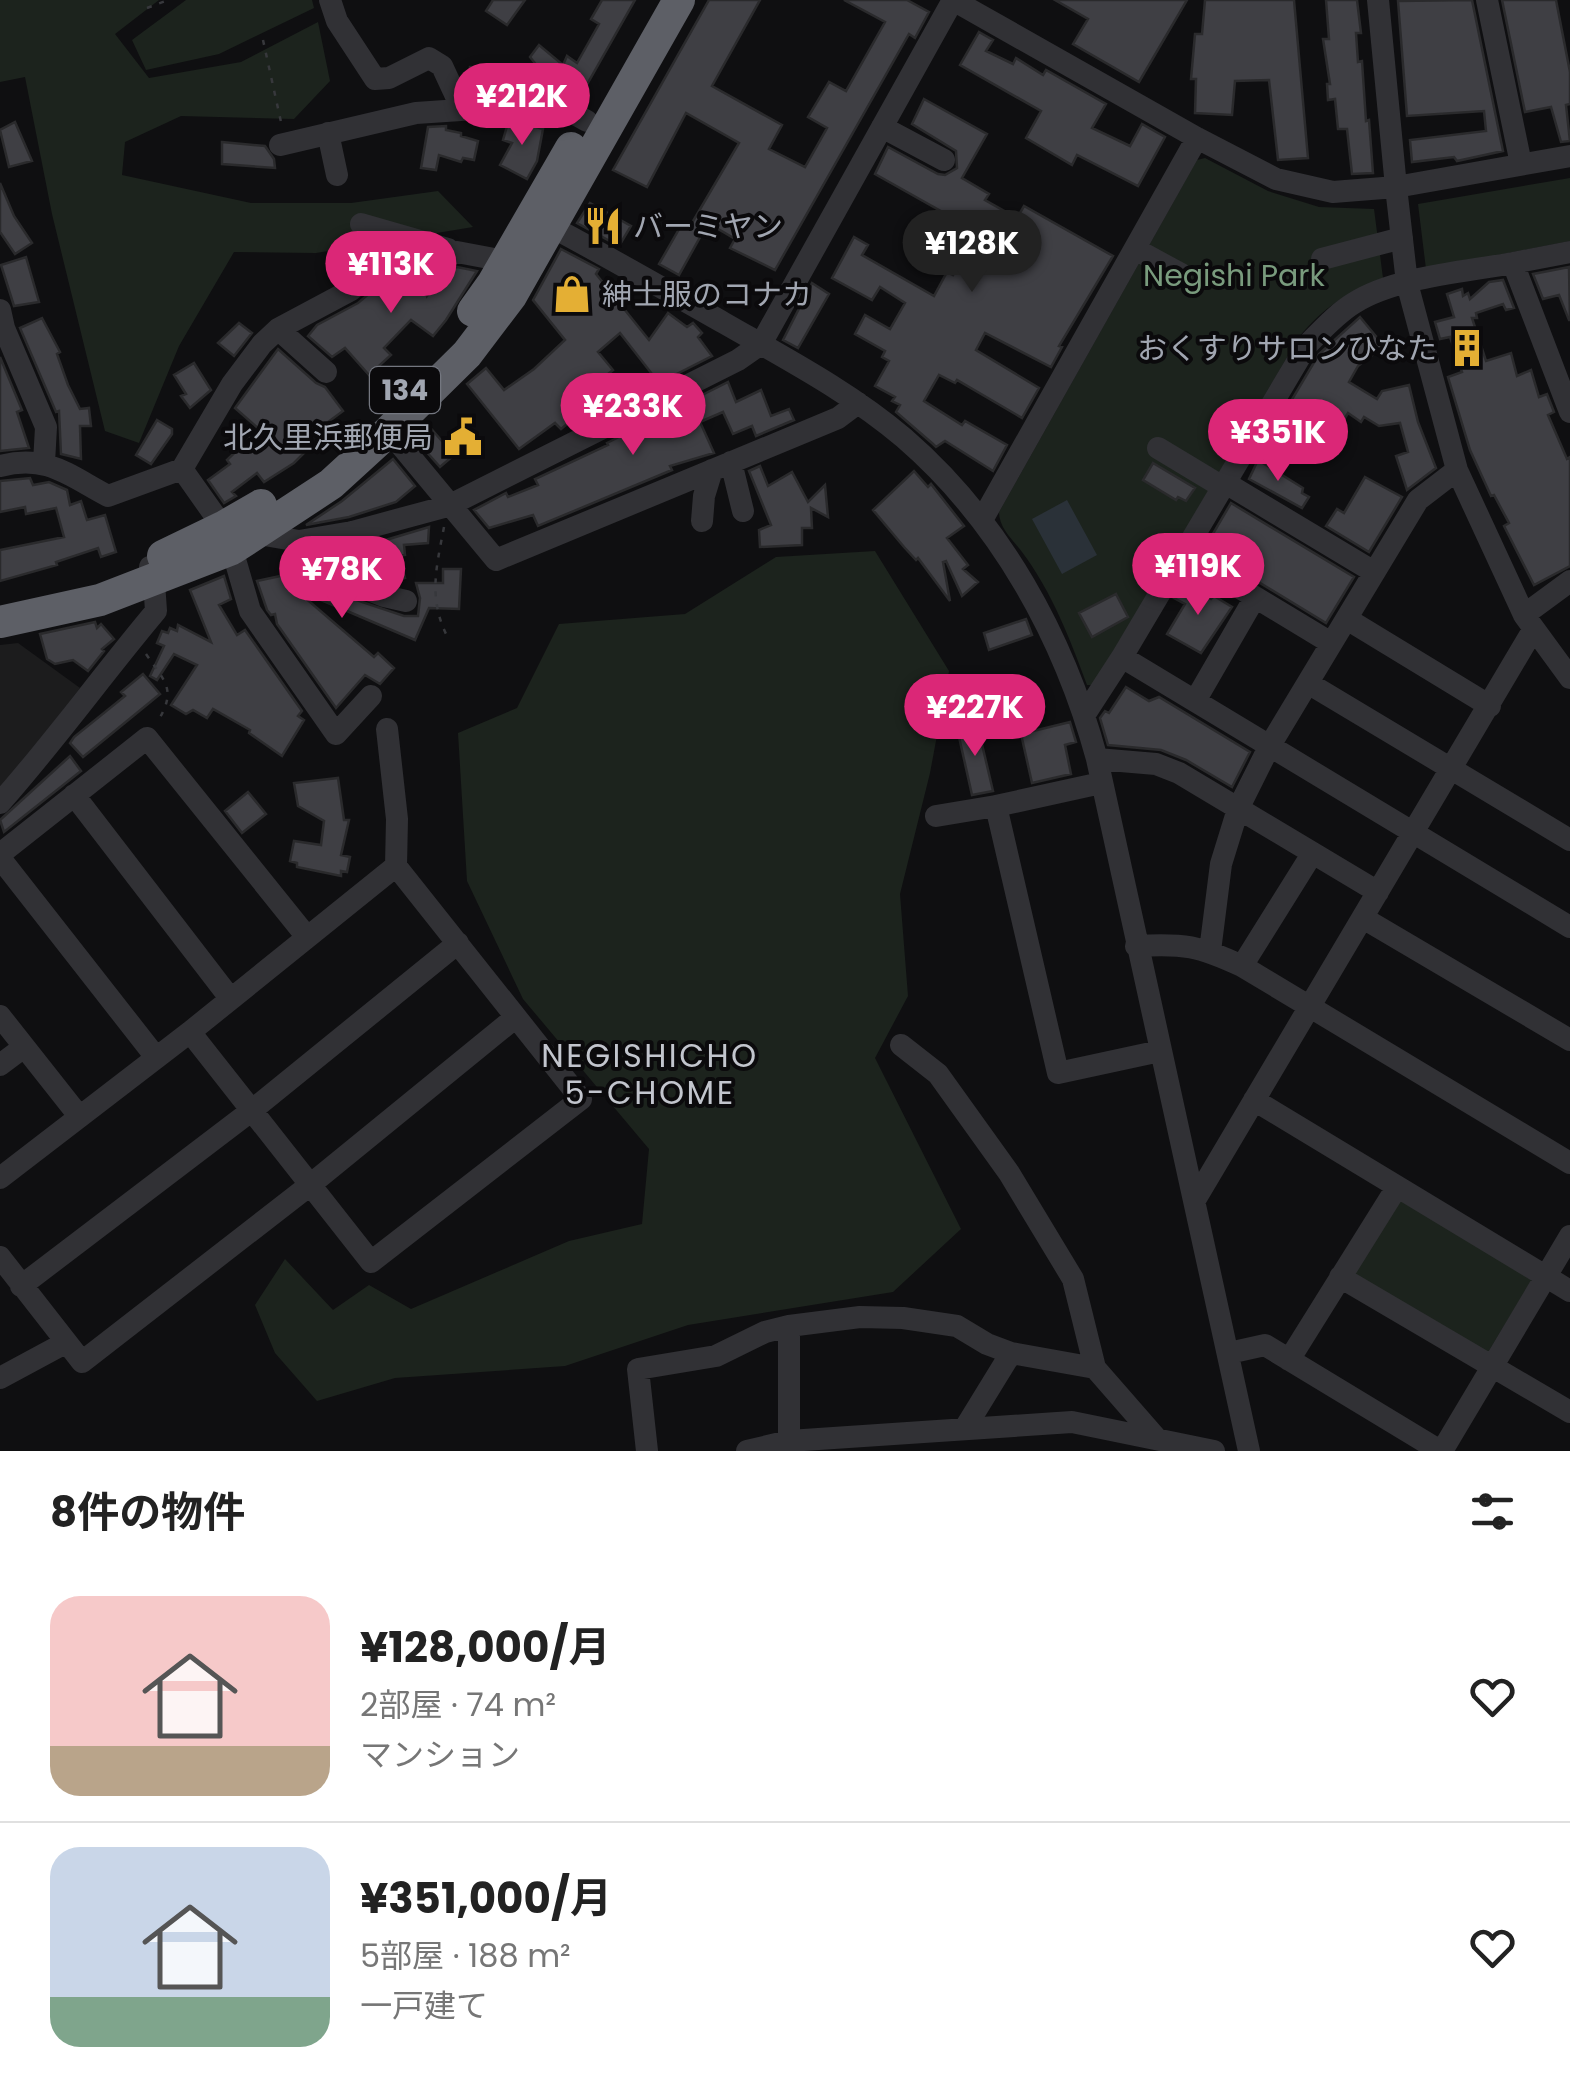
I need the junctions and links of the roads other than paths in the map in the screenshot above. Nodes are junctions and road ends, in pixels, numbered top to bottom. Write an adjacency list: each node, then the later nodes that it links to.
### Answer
1 (330, 0): 7 (street)
2 (654, 0): 8 (highway, 134)
3 (678, 0): 18 (highway, 134)
4 (953, 0): 9 (street); 11 (street)
5 (1378, 0): 17 (street)
6 (1487, 0): 15 (street)
7 (462, 109): 8 (street); 10 (street)
8 (587, 121): 18 (highway, 134)
9 (882, 128): 14 (street); 31 (street)
10 (328, 133): 12 (street); 16 (street)
11 (1197, 138): 17 (street); 21 (street)
12 (283, 144)
13 (1570, 156): 15 (street)
14 (944, 160)
15 (1521, 164): 17 (street)
16 (337, 175)
17 (1396, 187): 20 (street)
18 (542, 222): 25 (highway, 134); 31 (street); 36 (highway, 134)
19 (361, 224): 22 (street)
20 (1402, 238): 24 (street); 28 (street)
21 (1136, 249): 27 (street); 46 (street)
22 (456, 252): 25 (street); 30 (street)
23 (1570, 252): 26 (street)
24 (1322, 259)
25 (505, 261): 49 (highway, 134)
26 (1513, 263): 28 (street); 35 (street)
27 (1181, 274)
28 (1407, 283): 42 (street); 43 (street)
29 (1, 322): 32 (street)
30 (278, 329): 33 (street); 41 (street)
31 (761, 344): 34 (street); 44 (street)
32 (8, 363): 38 (street)
33 (326, 372)
34 (858, 403): 40 (street); 46 (street)
35 (1570, 412)
36 (389, 431): 44 (street); 49 (highway, 134)
37 (1158, 448): 43 (street)
38 (44, 462): 39 (street); 41 (street)
39 (0, 466)
40 (722, 466): 44 (street); 45 (street); 47 (street)
41 (182, 469): 49 (street)
42 (1457, 470): 52 (street); 59 (street)
43 (1223, 484): 50 (street); 52 (street)
44 (450, 505): 48 (street)
45 (743, 510)
46 (982, 520): 67 (street)
47 (702, 521)
48 (352, 532): 49 (street); 55 (street)
49 (236, 536): 51 (highway, 134); 64 (street)
50 (1182, 553): 54 (street); 61 (street)
51 (151, 572): 56 (highway, 134); 58 (highway, 134); 73 (street)
52 (1374, 572): 57 (street)
53 (1570, 581): 59 (street)
54 (1254, 599): 60 (street); 65 (street)
55 (406, 600)
56 (0, 602)
57 (1347, 619): 60 (street); 66 (street)
58 (0, 622)
59 (1529, 622): 62 (street); 66 (street)
60 (1331, 644): 63 (street)
61 (1122, 657): 65 (street); 67 (street)
62 (1570, 678)
63 (1308, 682): 69 (street); 70 (street)
64 (371, 696)
65 (1194, 701): 69 (street)
66 (1490, 706): 70 (street)
67 (1085, 714): 71 (street)
68 (387, 729): 81 (street)
69 (1269, 746): 75 (street); 77 (street)
70 (1452, 770): 77 (street); 78 (street)
71 (1099, 771): 74 (street); 75 (street); 87 (street)
72 (74, 795): 80 (street); 85 (street); 90 (street)
73 (0, 803)
74 (996, 806): 76 (street); 98 (street)
75 (1238, 809): 79 (street); 88 (street)
76 (936, 816)
77 (1413, 833): 82 (street); 84 (street)
78 (1570, 840)
79 (1312, 854): 82 (street); 89 (street)
80 (0, 856): 99 (street)
81 (396, 866): 85 (street); 86 (street)
82 (1378, 892): 83 (street)
83 (1363, 918): 91 (street); 95 (street)
84 (1570, 927)
85 (307, 937): 90 (street)
86 (458, 944): 93 (street); 102 (street)
87 (1136, 946): 88 (street); 98 (street)
88 (1210, 951): 89 (street)
89 (1242, 966): 91 (street)
90 (230, 998): 94 (street)
91 (1310, 1006): 101 (street); 104 (street)
92 (0, 1016): 97 (street)
93 (516, 1017): 106 (street); 106 (street)
94 (190, 1032): 99 (street); 102 (street)
95 (1570, 1040)
96 (901, 1045): 121 (street)
97 (24, 1047): 100 (street); 103 (street)
98 (1160, 1051): 108 (street)
99 (156, 1056): 103 (street)
100 (0, 1065)
101 (1254, 1100): 107 (street); 108 (street)
102 (250, 1110): 106 (street); 113 (street)
103 (79, 1116): 105 (street)
104 (1570, 1164)
105 (0, 1178)
106 (310, 1185): 116 (street)
107 (1398, 1187): 111 (street); 112 (street)
108 (1194, 1200): 118 (street)
109 (1570, 1236): 111 (street)
110 (0, 1257): 113 (street)
111 (1546, 1276): 114 (street); 120 (street)
112 (1340, 1277): 119 (street); 120 (street)
113 (21, 1286): 116 (street)
114 (1570, 1291)
115 (789, 1326): 117 (street); 126 (street); 129 (street)
116 (66, 1344): 122 (street)
117 (1012, 1353): 121 (street); 124 (street)
118 (1229, 1353): 119 (street); 133 (street)
119 (1289, 1360): 134 (street)
120 (1492, 1366): 123 (street); 134 (street)
121 (1095, 1368): 125 (street)
122 (0, 1378)
123 (1570, 1412)
124 (965, 1434): 125 (street); 127 (street); 131 (street)
125 (1157, 1438): 132 (street)
126 (789, 1441): 128 (street); 130 (street)
127 (893, 1443): 128 (street)
128 (865, 1444)
129 (646, 1451)
130 (748, 1451)
131 (987, 1451)
132 (1214, 1451)
133 (1249, 1451)
134 (1441, 1451)

